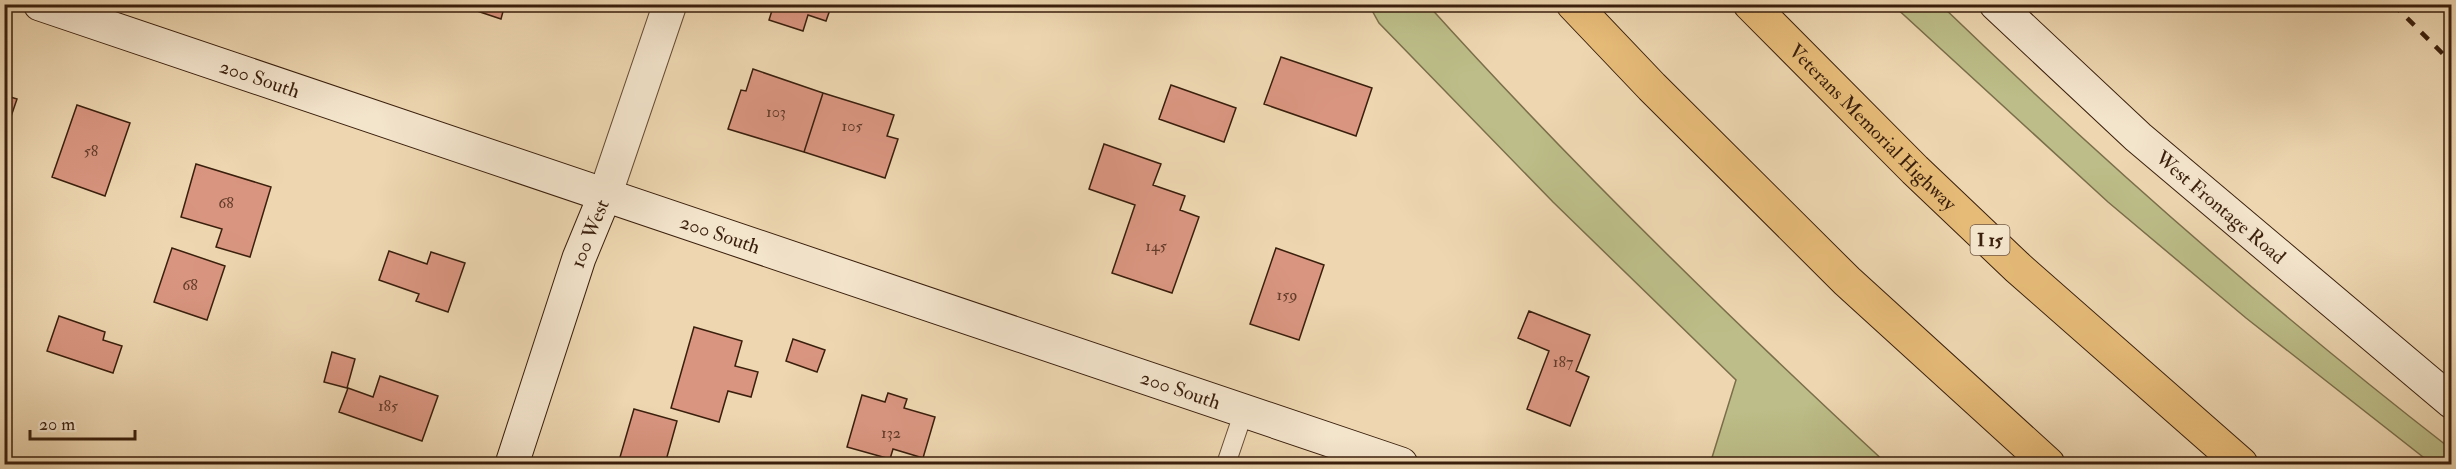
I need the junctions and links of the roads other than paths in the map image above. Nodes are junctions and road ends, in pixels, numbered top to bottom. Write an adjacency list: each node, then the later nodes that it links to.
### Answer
1 (40, 4): 6 (street, 200 South)
2 (670, 4): 6 (street, 100 West)
3 (1573, 4): 12 (highway)
4 (1750, 4): 13 (highway, Veterans Memorial Highway / I 15)
5 (1996, 4): 7 (street, West Frontage Road)
6 (605, 195): 8 (street, 200 South); 9 (street, 100 West)
7 (2451, 402)
8 (1244, 411): 10 (lane); 11 (street, 200 South)
9 (512, 465)
10 (1226, 465)
11 (1401, 465)
12 (2048, 465)
13 (2241, 465)

